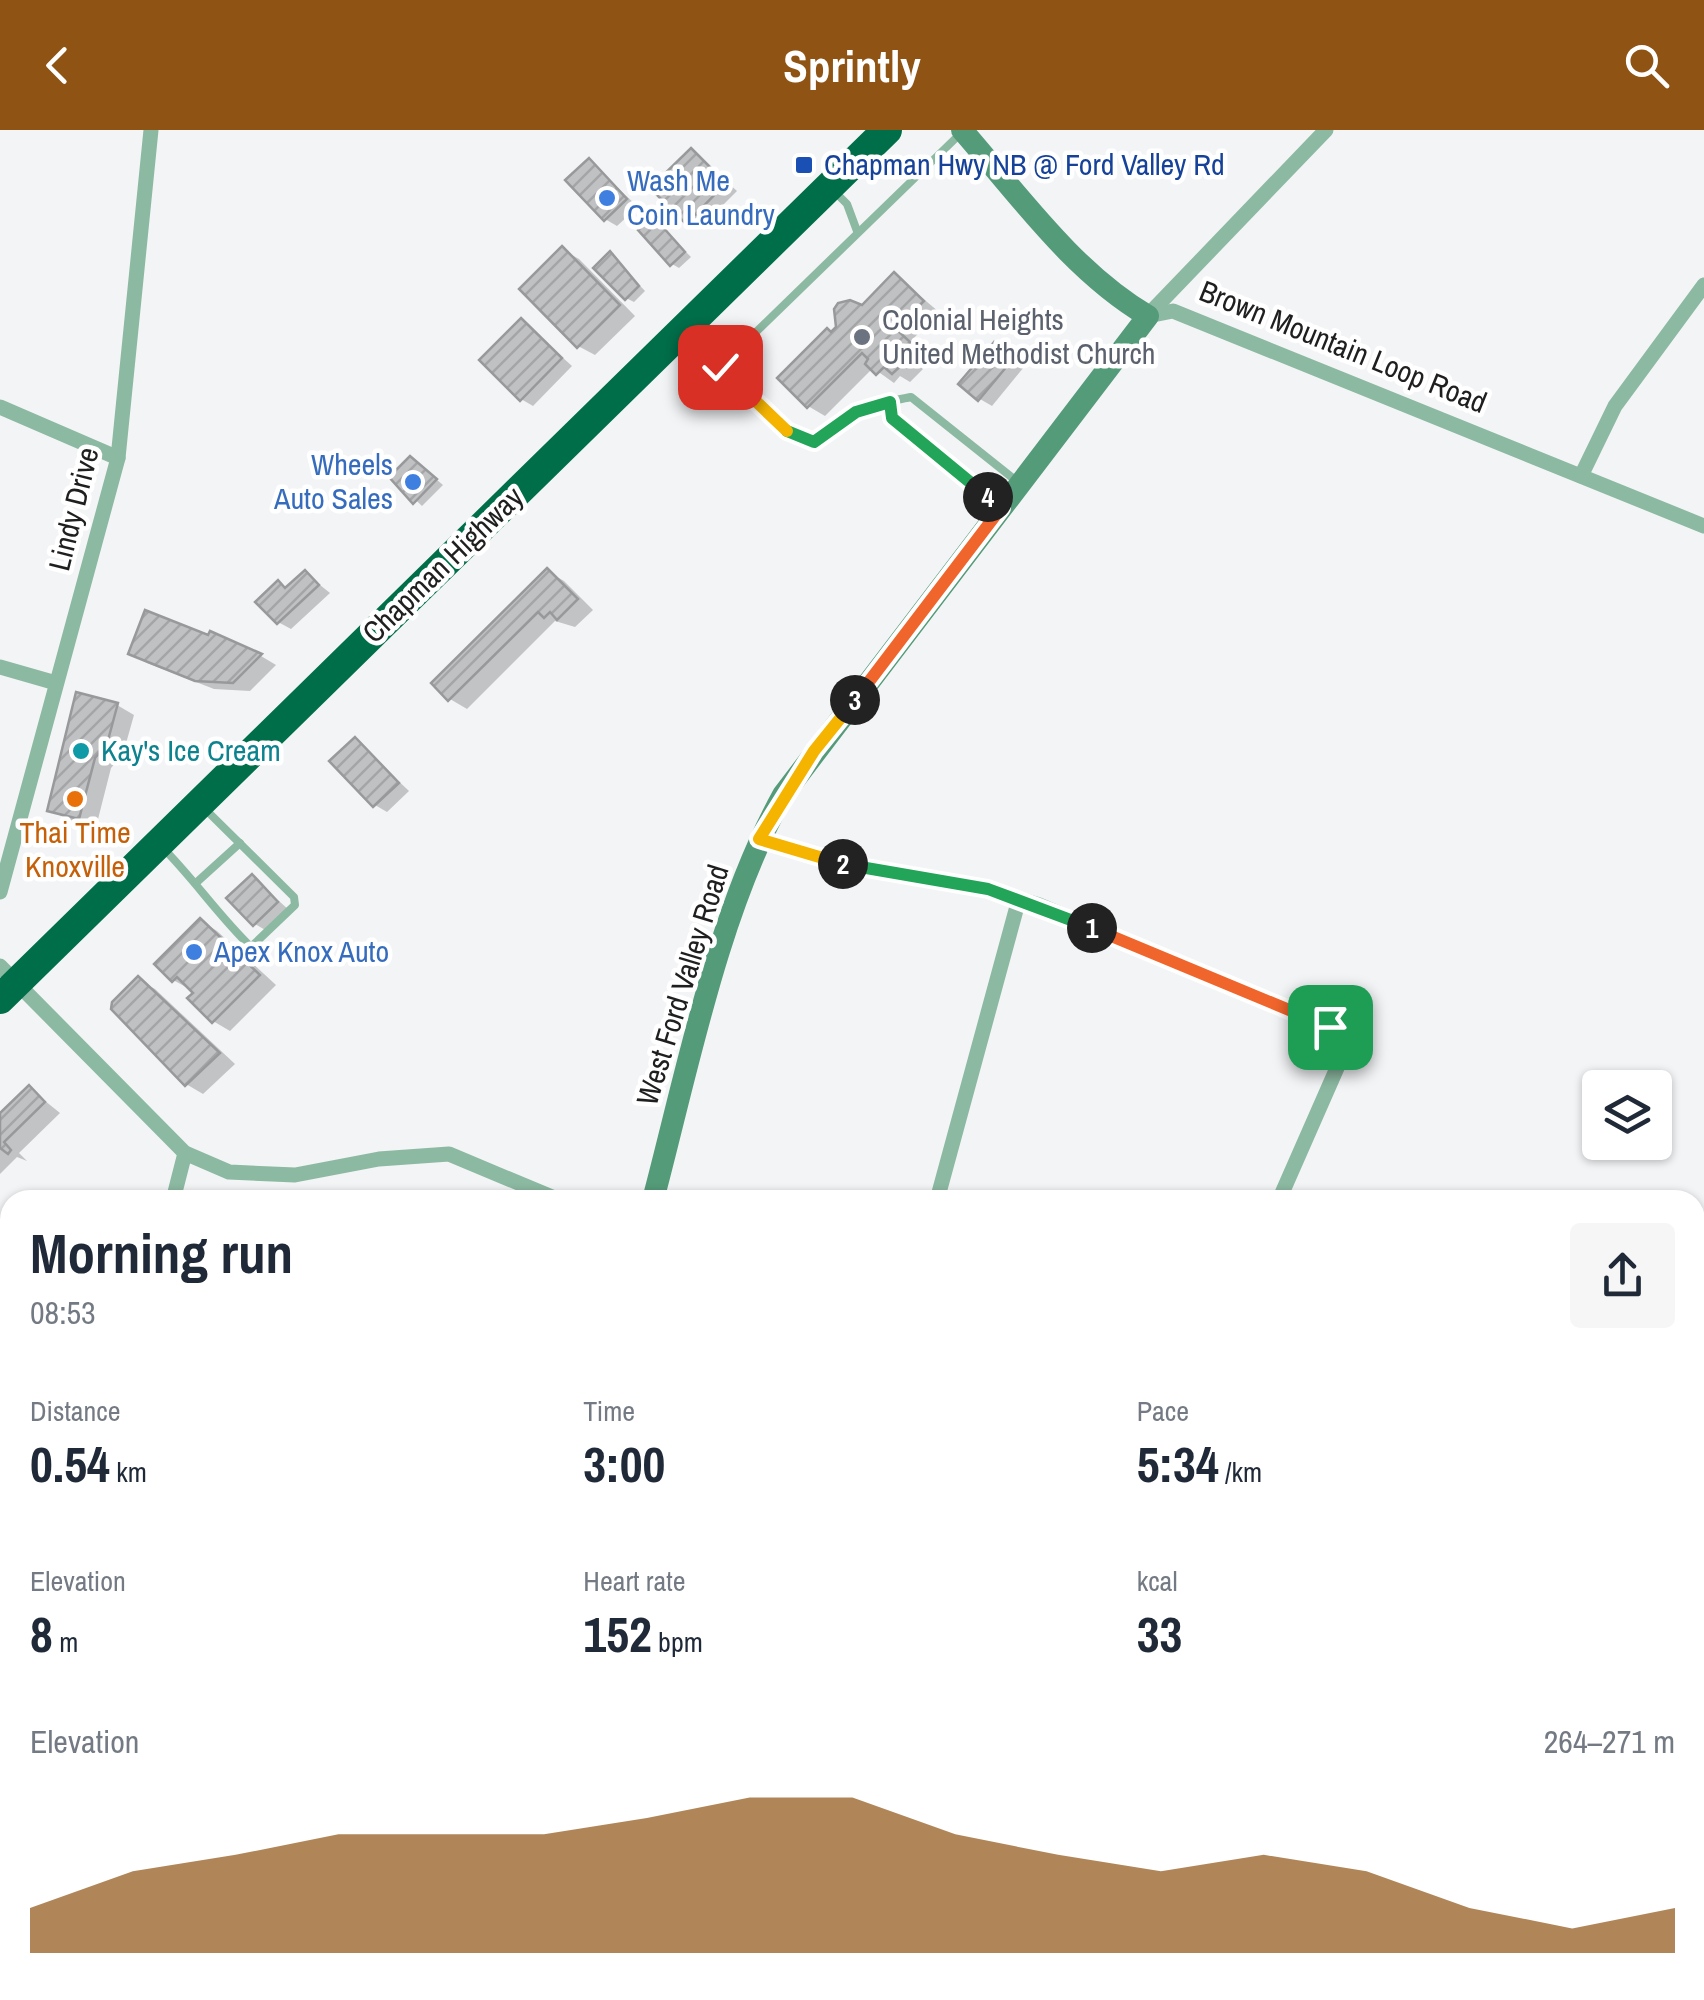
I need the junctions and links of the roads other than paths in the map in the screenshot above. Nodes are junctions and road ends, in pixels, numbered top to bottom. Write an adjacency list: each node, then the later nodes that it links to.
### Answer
1 (151, 130): 13 (street, Lindy Drive)
2 (887, 130): 5 (highway, Chapman Highway)
3 (1326, 130): 8 (street)
4 (962, 131): 6 (lane); 8 (street, Brown Mountain Loop Road)
5 (830, 186): 6 (lane); 9 (highway, Chapman Highway)
6 (857, 231): 10 (lane)
7 (1704, 285): 14 (street)
8 (1148, 316): 14 (street, Brown Mountain Loop Road); 15 (street, West Ford Valley Road)
9 (671, 342): 10 (lane); 20 (highway, Chapman Highway)
10 (720, 367): 11 (lane)
11 (890, 402): 15 (lane); 16 (lane)
12 (0, 407): 13 (street)
13 (118, 458): 19 (street, Lindy Drive)
14 (1581, 476): 17 (street, Brown Mountain Loop Road)
15 (1020, 483): 16 (street, West Ford Valley Road)
16 (1001, 508): 21 (street, West Ford Valley Road)
17 (1704, 526)
18 (0, 667): 19 (street)
19 (56, 683): 25 (street, Lindy Drive)
20 (200, 803): 22 (lane); 23 (highway, Chapman Highway)
21 (759, 839): 26 (street); 31 (street, West Ford Valley Road)
22 (240, 843): 24 (lane); 24 (lane)
23 (159, 844): 24 (lane); 27 (highway, Chapman Highway)
24 (197, 882)
25 (0, 892)
26 (1018, 899): 32 (street); 33 (street)
27 (6, 982): 28 (street)
28 (185, 1152): 29 (street); 30 (street)
29 (175, 1190)
30 (535, 1190)
31 (656, 1190)
32 (940, 1190)
33 (1283, 1190)

